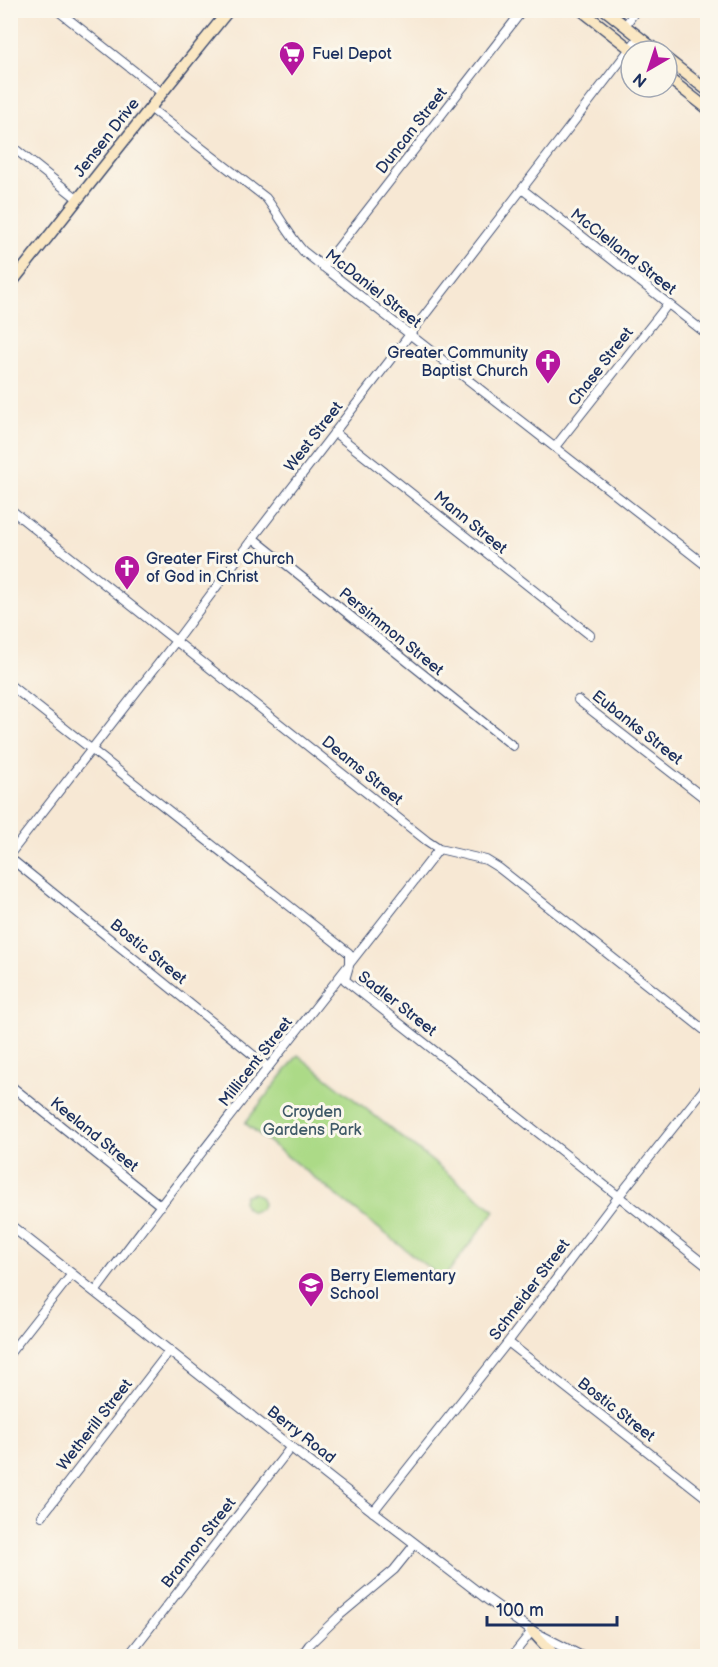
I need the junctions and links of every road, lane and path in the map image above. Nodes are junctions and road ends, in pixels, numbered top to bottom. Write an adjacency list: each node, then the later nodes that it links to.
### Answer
1 (57, 10): 15 (street)
2 (230, 10): 15 (main road, Jensen Drive)
3 (523, 10): 21 (street, Duncan Street)
4 (581, 10): 10 (main road)
5 (605, 10): 7 (main road)
6 (636, 10): 7 (street)
7 (625, 26): 8 (main road)
8 (639, 37): 9 (main road)
9 (642, 39)
10 (619, 40)
11 (619, 66): 19 (street, West Street)
12 (679, 68): 14 (main road)
13 (679, 86): 17 (main road)
14 (708, 91)
15 (162, 93): 16 (main road, Jensen Drive)
16 (150, 108): 20 (main road, Jensen Drive); 21 (street, McDaniel Street)
17 (708, 109)
18 (10, 145): 20 (street)
19 (522, 189): 23 (street, McClelland Street); 24 (street, West Street)
20 (78, 199): 22 (main road, Jensen Drive)
21 (323, 267): 24 (street, McDaniel Street)
22 (10, 285)
23 (668, 304): 25 (street, McClelland Street); 27 (street, Chase Street)
24 (410, 335): 26 (street, West Street); 27 (street, McDaniel Street)
25 (708, 335)
26 (334, 432): 29 (street, West Street); 31 (street, Mann Street)
27 (555, 447): 30 (street, McDaniel Street)
28 (10, 509): 32 (street, Deams Street)
29 (252, 538): 32 (street, West Street); 35 (street, Persimmon Street)
30 (708, 567)
31 (590, 635)
32 (176, 641): 36 (street, West Street); 38 (street, Deams Street)
33 (10, 685): 36 (street, Sadler Street)
34 (578, 700): 37 (street, Eubanks Street)
35 (513, 746)
36 (91, 749): 39 (street, West Street); 41 (street, Sadler Street)
37 (708, 801)
38 (439, 849): 41 (street, Millicent Street); 42 (street, Deams Street)
39 (10, 854)
40 (10, 858): 43 (street, Bostic Street)
41 (349, 966): 43 (street, Millicent Street); 46 (street, Sadler Street)
42 (708, 1033)
43 (268, 1066): 47 (street, Millicent Street)
44 (708, 1084): 46 (street, Schneider Street)
45 (10, 1085): 47 (street, Keeland Street)
46 (619, 1196): 49 (street, Sadler Street); 52 (street, Schneider Street)
47 (161, 1206): 51 (street, Millicent Street)
48 (10, 1225): 50 (street, Berry Road)
49 (708, 1267)
50 (72, 1274): 51 (street, Berry Road); 54 (street)
51 (95, 1292): 53 (street, Berry Road)
52 (508, 1342): 56 (street, Bostic Street); 57 (street, Schneider Street)
53 (170, 1350): 55 (street, Berry Road); 58 (street, Wetherill Street)
54 (10, 1353)
55 (291, 1447): 57 (street, Berry Road); 61 (street, Brannon Street)
56 (708, 1499)
57 (373, 1512): 59 (street, Berry Road)
58 (42, 1516)
59 (416, 1544): 60 (street, Berry Road); 62 (street)
60 (532, 1631): 63 (street); 64 (main road); 65 (street, Berry Road)
61 (128, 1656)
62 (301, 1656)
63 (512, 1656)
64 (555, 1656)
65 (581, 1656)

